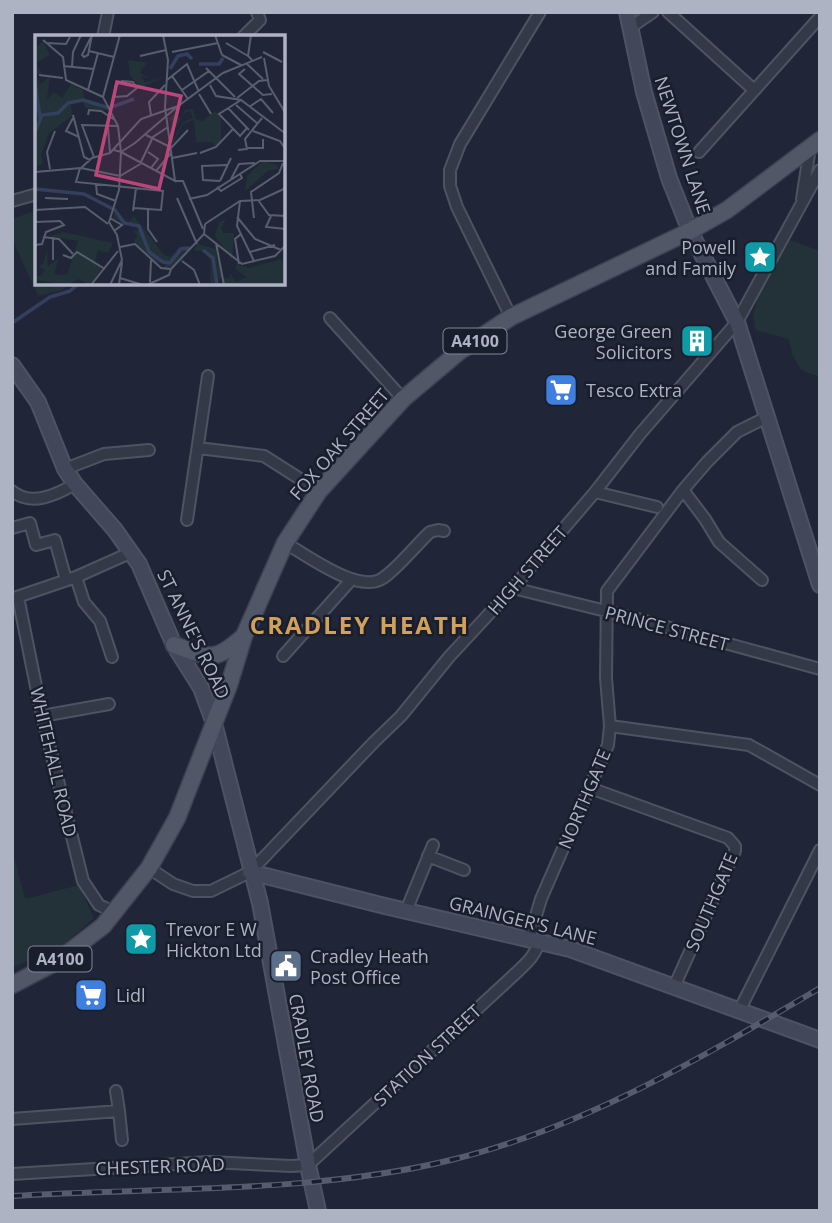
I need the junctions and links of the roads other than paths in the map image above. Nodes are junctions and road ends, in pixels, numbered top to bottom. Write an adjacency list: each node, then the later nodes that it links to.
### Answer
1 (108, 12): 8 (street)
2 (257, 12): 9 (street)
3 (540, 12): 17 (street)
4 (653, 12): 7 (street)
5 (668, 12): 10 (street)
6 (820, 17): 10 (street)
7 (629, 20): 16 (main road, NEWTOWN LANE)
8 (103, 35)
9 (245, 35)
10 (754, 90): 12 (street)
11 (815, 144): 16 (main road, A4100); 19 (street)
12 (699, 152)
13 (820, 170): 19 (street)
14 (35, 195): 15 (street)
15 (12, 201)
16 (690, 230): 17 (main road, FOX OAK STREET / A4100); 19 (main road, NEWTOWN LANE)
17 (511, 317): 22 (main road, FOX OAK STREET / A4100)
18 (330, 318): 22 (street)
19 (737, 322): 23 (main road, NEWTOWN LANE); 31 (street, HIGH STREET)
20 (12, 365): 26 (main road, ST ANNE'S ROAD)
21 (208, 376): 24 (street)
22 (403, 399): 29 (main road, FOX OAK STREET / A4100)
23 (766, 417): 30 (street, NORTHGATE); 41 (main road, NEWTOWN LANE)
24 (198, 448): 29 (street); 33 (street)
25 (149, 450): 26 (street)
26 (65, 469): 27 (main road, ST ANNE'S ROAD)
27 (75, 484): 28 (street); 37 (main road, ST ANNE'S ROAD)
28 (12, 491)
29 (319, 491): 36 (main road, FOX OAK STREET / A4100)
30 (682, 491): 40 (street); 44 (street, NORTHGATE)
31 (596, 492): 32 (street); 42 (street, HIGH STREET)
32 (657, 507)
33 (187, 520)
34 (12, 528): 38 (street)
35 (444, 531): 39 (street)
36 (285, 542): 39 (street); 45 (main road, FOX OAK STREET / A4100)
37 (132, 552): 38 (street); 46 (main road, ST ANNE'S ROAD)
38 (71, 579): 43 (street); 48 (street)
39 (351, 580): 47 (street)
40 (762, 580)
41 (820, 585)
42 (513, 588): 44 (street, PRINCE STREET); 61 (street, HIGH STREET)
43 (15, 598): 51 (street, WHITEHALL ROAD)
44 (608, 611): 49 (street, PRINCE STREET); 53 (street, NORTHGATE)
45 (244, 636): 46 (main road); 52 (main road, FOX OAK STREET / A4100)
46 (174, 645): 52 (main road, ST ANNE'S ROAD)
47 (283, 656)
48 (112, 657)
49 (820, 669)
50 (109, 704): 51 (street)
51 (42, 716): 63 (street, WHITEHALL ROAD)
52 (214, 723): 59 (main road, FOX OAK STREET / A4100); 61 (main road, ST ANNE'S ROAD)
53 (610, 726): 54 (street); 55 (street, NORTHGATE)
54 (820, 785)
55 (590, 788): 64 (street, NORTHGATE); 66 (street, SOUTHGATE)
56 (433, 845): 58 (street)
57 (820, 850): 67 (street)
58 (428, 856): 60 (street); 62 (street)
59 (149, 868): 61 (street); 63 (main road, FOX OAK STREET / A4100)
60 (464, 870)
61 (250, 872): 62 (main road, GRAINGER'S LANE); 73 (main road, CRADLEY ROAD)
62 (405, 911): 64 (main road, GRAINGER'S LANE)
63 (116, 913): 65 (main road, FOX OAK STREET / A4100)
64 (534, 940): 66 (main road, GRAINGER'S LANE); 73 (street, STATION STREET)
65 (12, 985)
66 (674, 987): 67 (main road, GRAINGER'S LANE)
67 (739, 1011): 68 (main road, GRAINGER'S LANE)
68 (820, 1041)
69 (117, 1091): 70 (street)
70 (119, 1111): 71 (street); 72 (street)
71 (12, 1119)
72 (122, 1140)
73 (308, 1165): 74 (street, CHESTER ROAD); 75 (main road, CRADLEY ROAD)
74 (12, 1174)
75 (318, 1211)

